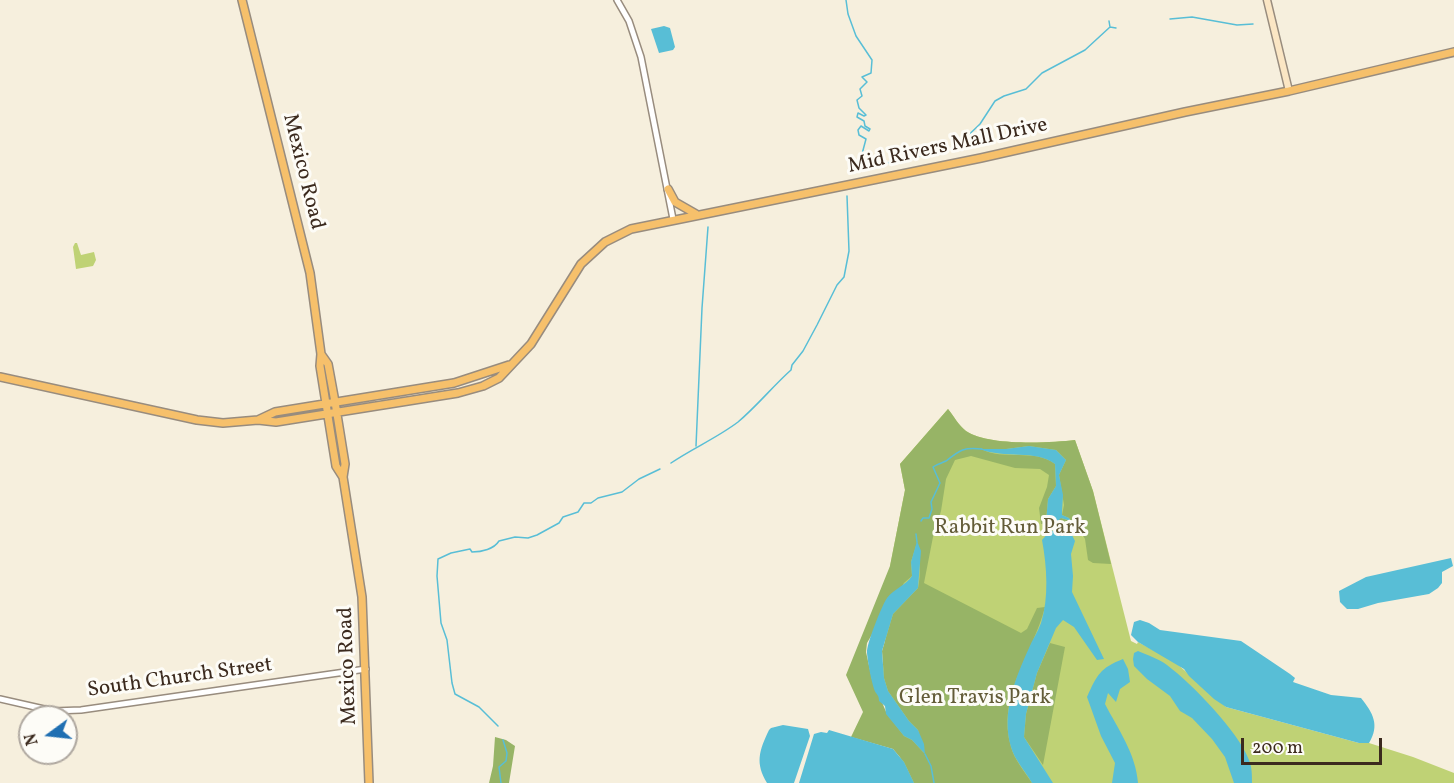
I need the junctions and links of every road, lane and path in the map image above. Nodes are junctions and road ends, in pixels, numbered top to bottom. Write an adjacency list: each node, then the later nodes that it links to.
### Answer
1 (242, 0): 9 (main road, Mexico Road)
2 (617, 0): 6 (street)
3 (1267, 0): 5 (main road)
4 (1453, 53): 5 (main road, Mid Rivers Mall Drive)
5 (1289, 92): 7 (main road, Mid Rivers Mall Drive)
6 (668, 189): 7 (main road); 8 (street)
7 (696, 214): 8 (main road, Mid Rivers Mall Drive)
8 (673, 219): 10 (main road, Mid Rivers Mall Drive)
9 (321, 354): 12 (main road, Mexico Road); 13 (main road, Mexico Road)
10 (509, 365): 12 (main road, Mid Rivers Mall Drive); 14 (main road, Mid Rivers Mall Drive)
11 (0, 377): 16 (main road, Mid Rivers Mall Drive)
12 (335, 402): 13 (main road, Mid Rivers Mall Drive); 14 (main road, Mexico Road)
13 (326, 403): 15 (main road, Mexico Road); 16 (main road, Mid Rivers Mall Drive)
14 (336, 412): 15 (main road, Mid Rivers Mall Drive); 17 (main road, Mexico Road)
15 (327, 414): 16 (main road, Mid Rivers Mall Drive); 17 (main road, Mexico Road)
16 (258, 420)
17 (342, 477): 18 (main road, Mexico Road)
18 (366, 669): 19 (street, South Church Street); 20 (main road, Mexico Road)
19 (0, 699)
20 (369, 783)

